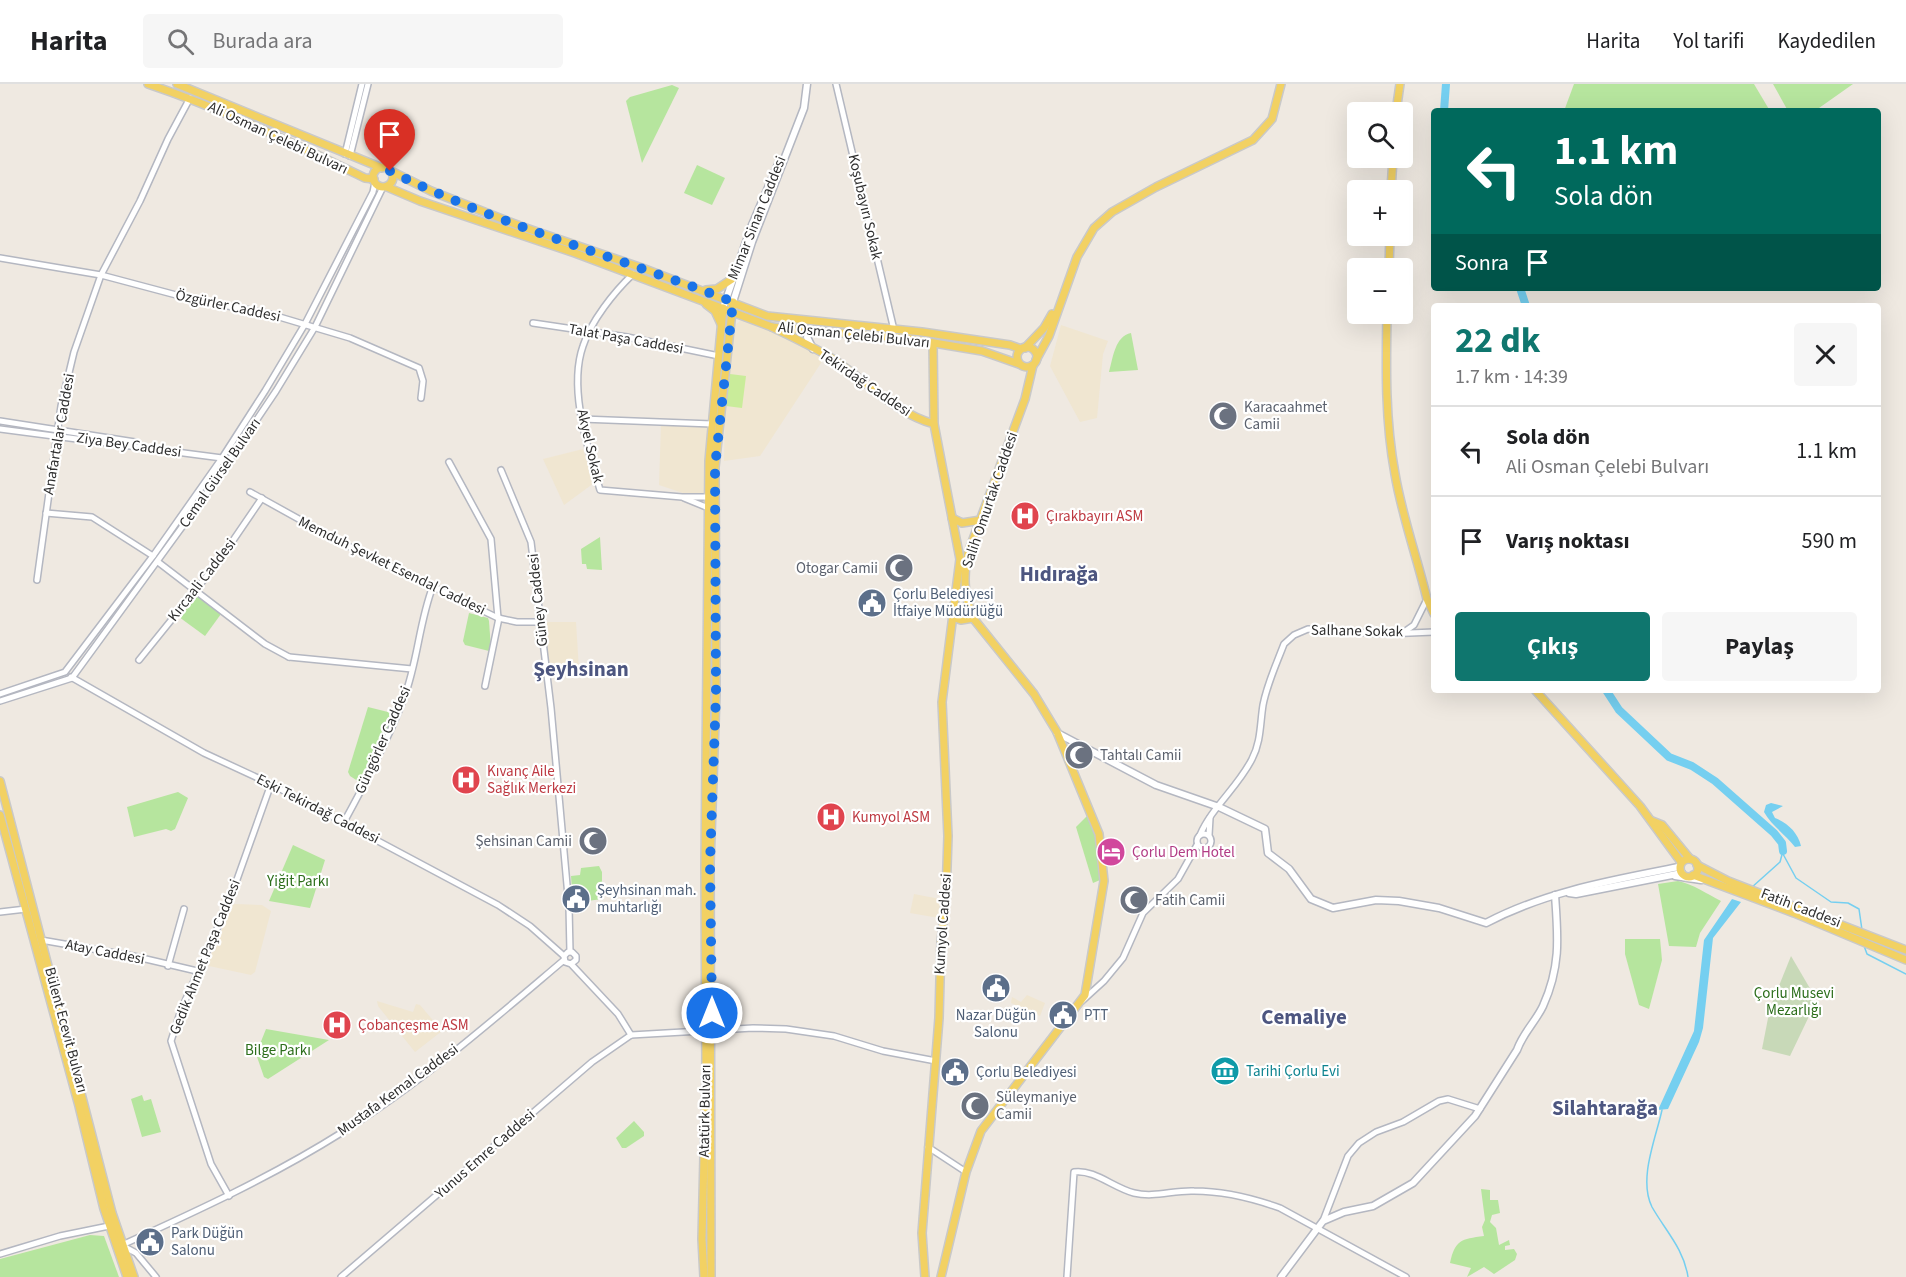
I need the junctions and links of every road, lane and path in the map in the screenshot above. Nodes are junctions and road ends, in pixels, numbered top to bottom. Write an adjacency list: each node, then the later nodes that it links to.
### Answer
1 (148, 84): 9 (main road, Ali Osman Çelebi Bulvarı)
2 (177, 84): 12 (main road, Ali Osman Çelebi Bulvarı)
3 (363, 84): 12 (street)
4 (368, 84): 12 (street)
5 (807, 84): 11 (main road, Mimar Sinan Caddesi)
6 (836, 84): 36 (street, Koşubayırı Sokak)
7 (1281, 84): 22 (main road)
8 (1400, 84): 10 (main road)
9 (190, 98): 15 (main road, Ali Osman Çelebi Bulvarı); 19 (street, Anafartalar Caddesi)
10 (1397, 102)
11 (793, 138): 20 (main road, Mimar Sinan Caddesi); 25 (main road, Mimar Sinan Caddesi)
12 (347, 155): 13 (main road, Ali Osman Çelebi Bulvarı)
13 (382, 168): 14 (main road); 15 (main road)
14 (390, 171): 16 (main road); 21 (main road, Ali Osman Çelebi Bulvarı)
15 (374, 181): 16 (main road); 31 (street, Cemal Gürsel Bulvarı)
16 (385, 187): 18 (main road, Ali Osman Çelebi Bulvarı); 33 (street, Cemal Gürsel Bulvarı)
17 (0, 258): 19 (street, Özgürler Caddesi)
18 (633, 274): 23 (main road, Ali Osman Çelebi Bulvarı); 37 (street, Akyel Sokak)
19 (101, 275): 31 (street, Özgürler Caddesi); 51 (street, Anafartalar Caddesi)
20 (732, 279): 21 (main road); 24 (main road, Mimar Sinan Caddesi)
21 (701, 290): 24 (main road, Ali Osman Çelebi Bulvarı)
22 (1065, 290): 41 (main road); 43 (main road, Salih Omurtak Caddesi)
23 (700, 299): 26 (main road, Ali Osman Çelebi Bulvarı); 30 (main road)
24 (725, 299): 25 (main road, Ali Osman Çelebi Bulvarı); 26 (main road, Atatürk Bulvarı)
25 (733, 302): 27 (main road, Atatürk Bulvarı); 36 (main road, Ali Osman Çelebi Bulvarı)
26 (723, 308): 27 (main road, Ali Osman Çelebi Bulvarı); 30 (main road, Atatürk Bulvarı)
27 (731, 311): 28 (main road, Ali Osman Çelebi Bulvarı); 30 (main road, Atatürk Bulvarı)
28 (745, 316): 30 (main road); 34 (main road, Ali Osman Çelebi Bulvarı)
29 (533, 323): 37 (street, Talat Paşa Caddesi)
30 (726, 323): 42 (main road, Atatürk Bulvarı); 58 (main road, Atatürk Bulvarı)
31 (305, 324): 33 (street, Özgürler Caddesi); 53 (street, Cemal Gürsel Bulvarı)
32 (1388, 324): 71 (main road)
33 (315, 327): 45 (street, Özgürler Caddesi); 67 (street, Cemal Gürsel Bulvarı)
34 (772, 327): 35 (main road, Ali Osman Çelebi Bulvarı); 40 (main road, Tekirdağ Caddesi)
35 (811, 330): 39 (main road, Ali Osman Çelebi Bulvarı); 40 (main road)
36 (894, 330): 38 (main road, Ali Osman Çelebi Bulvarı)
37 (588, 333): 42 (street, Talat Paşa Caddesi); 46 (street, Akyel Sokak)
38 (933, 334): 39 (main road); 41 (main road, Ali Osman Çelebi Bulvarı)
39 (933, 343): 44 (main road, Ali Osman Çelebi Bulvarı); 49 (main road)
40 (813, 348): 49 (main road, Tekirdağ Caddesi)
41 (1023, 349): 43 (main road); 44 (main road)
42 (719, 356): 48 (main road, Atatürk Bulvarı)
43 (1035, 362): 44 (main road); 63 (main road, Salih Omurtak Caddesi)
44 (1019, 363)
45 (421, 398)
46 (582, 419): 48 (street); 57 (street, Akyel Sokak)
47 (0, 422): 51 (street, Ziya Bey Caddesi)
48 (712, 424): 58 (main road, Atatürk Bulvarı)
49 (934, 424): 62 (main road)
50 (0, 429): 51 (street, Ziya Bey Caddesi)
51 (58, 433): 52 (street, Ziya Bey Caddesi); 53 (street, Ziya Bey Caddesi); 61 (street, Anafartalar Caddesi)
52 (135, 442)
53 (222, 458): 66 (street, Cemal Gürsel Bulvarı)
54 (449, 462): 74 (street)
55 (501, 470): 76 (street, Güney Caddesi)
56 (250, 492): 59 (street, Memduh Şevket Esendal Caddesi)
57 (682, 497): 58 (street); 60 (street)
58 (711, 497): 60 (main road, Atatürk Bulvarı)
59 (262, 498): 69 (street, Memduh Şevket Esendal Caddesi); 70 (street, Kırcaali Caddesi)
60 (711, 508): 120 (main road, Atatürk Bulvarı)
61 (46, 513): 66 (street); 68 (street, Anafartalar Caddesi)
62 (952, 518): 63 (main road); 64 (main road)
63 (981, 520): 65 (main road, Salih Omurtak Caddesi)
64 (955, 528): 65 (main road); 72 (main road, Kumyol Caddesi)
65 (977, 531): 75 (main road, Salih Omurtak Caddesi)
66 (153, 556): 81 (street, Cemal Gürsel Bulvarı)
67 (158, 562): 70 (street); 82 (street, Cemal Gürsel Bulvarı)
68 (37, 580)
69 (433, 586): 74 (street, Memduh Şevket Esendal Caddesi); 80 (street, Güngörler Caddesi)
70 (196, 592): 79 (street, Kırcaali Caddesi); 80 (street)
71 (1427, 599): 73 (main road); 77 (street)
72 (953, 607): 75 (main road); 122 (main road, Kumyol Caddesi)
73 (1431, 608)
74 (499, 618): 76 (street, Memduh Şevket Esendal Caddesi); 83 (street)
75 (973, 618): 87 (main road, Salih Omurtak Caddesi)
76 (540, 622): 113 (street, Güney Caddesi)
77 (1404, 632): 78 (street, Salhane Sokak); 90 (street, Salhane Sokak)
78 (1431, 632)
79 (140, 660)
80 (412, 669): 94 (street, Güngörler Caddesi)
81 (65, 672): 82 (street, Eski Tekirdağ Caddesi); 85 (street)
82 (72, 678): 86 (street); 89 (street, Eski Tekirdağ Caddesi)
83 (485, 686)
84 (1538, 693): 93 (main road)
85 (0, 694)
86 (0, 701)
87 (1057, 732): 90 (main road); 119 (main road, Salih Omurtak Caddesi)
88 (0, 781): 111 (main road, Bülent Ecevit Bulvarı)
89 (271, 784): 94 (street, Eski Tekirdağ Caddesi); 118 (street, Gedik Ahmet Paşa Caddesi)
90 (1219, 807): 92 (street, Salhane Sokak); 105 (main road)
91 (0, 815): 107 (main road, Bülent Ecevit Bulvarı)
92 (1210, 818): 95 (street, Salhane Sokak); 96 (street)
93 (1652, 820): 98 (main road, Fatih Caddesi); 100 (main road)
94 (344, 822): 114 (street, Eski Tekirdağ Caddesi)
95 (1200, 835): 96 (street); 97 (street)
96 (1209, 836): 97 (street)
97 (1195, 848): 119 (street)
98 (1690, 859): 99 (main road, Fatih Caddesi); 100 (main road)
99 (1697, 865): 102 (main road); 106 (main road, Fatih Caddesi)
100 (1681, 868): 101 (main road); 102 (main road, Fatih Caddesi); 104 (main road)
101 (1672, 875): 103 (main road); 104 (main road)
102 (1693, 876): 103 (main road, Fatih Caddesi)
103 (1702, 880): 106 (main road, Fatih Caddesi)
104 (1565, 893): 105 (main road)
105 (1555, 895): 123 (main road)
106 (1762, 897): 110 (main road, Fatih Caddesi)
107 (26, 909): 109 (street); 127 (main road, Bülent Ecevit Bulvarı)
108 (184, 909): 117 (street)
109 (0, 912)
110 (1854, 933): 112 (main road, Fatih Caddesi); 115 (main road)
111 (41, 940): 117 (street, Atay Caddesi); 127 (main road, Bülent Ecevit Bulvarı)
112 (1904, 948)
113 (570, 952): 114 (street, Mustafa Kemal Caddesi); 116 (street, Güney Caddesi)
114 (564, 958): 116 (street, Eski Tekirdağ Caddesi); 126 (street, Mustafa Kemal Caddesi)
115 (1906, 960)
116 (571, 964): 121 (street)
117 (168, 966): 118 (street, Atay Caddesi)
118 (197, 971): 126 (street, Gedik Ahmet Paşa Caddesi)
119 (1080, 1001): 125 (main road, Salih Omurtak Caddesi)
120 (709, 1030): 121 (street); 122 (street); 137 (main road, Atatürk Bulvarı); 138 (main road, Atatürk Bulvarı)
121 (631, 1035): 136 (street, Yunus Emre Caddesi)
122 (936, 1061): 124 (main road, Kumyol Caddesi)
123 (1480, 1108): 128 (main road); 128 (street)
124 (927, 1147): 125 (street); 139 (main road, Kumyol Caddesi)
125 (966, 1172): 140 (main road, Salih Omurtak Caddesi)
126 (229, 1196): 131 (street, Mustafa Kemal Caddesi)
127 (109, 1214): 129 (main road); 131 (main road, Bülent Ecevit Bulvarı)
128 (1323, 1221): 130 (main road)
129 (109, 1226): 131 (main road); 132 (street)
130 (1316, 1229): 141 (street); 142 (main road); 143 (street)
131 (119, 1244): 133 (main road, Bülent Ecevit Bulvarı); 134 (main road, Bülent Ecevit Bulvarı); 135 (street)
132 (0, 1254)
133 (127, 1277)
134 (134, 1277)
135 (156, 1277)
136 (341, 1277)
137 (704, 1277)
138 (711, 1277)
139 (925, 1277)
140 (941, 1277)
141 (1068, 1277)
142 (1281, 1277)
143 (1406, 1277)

